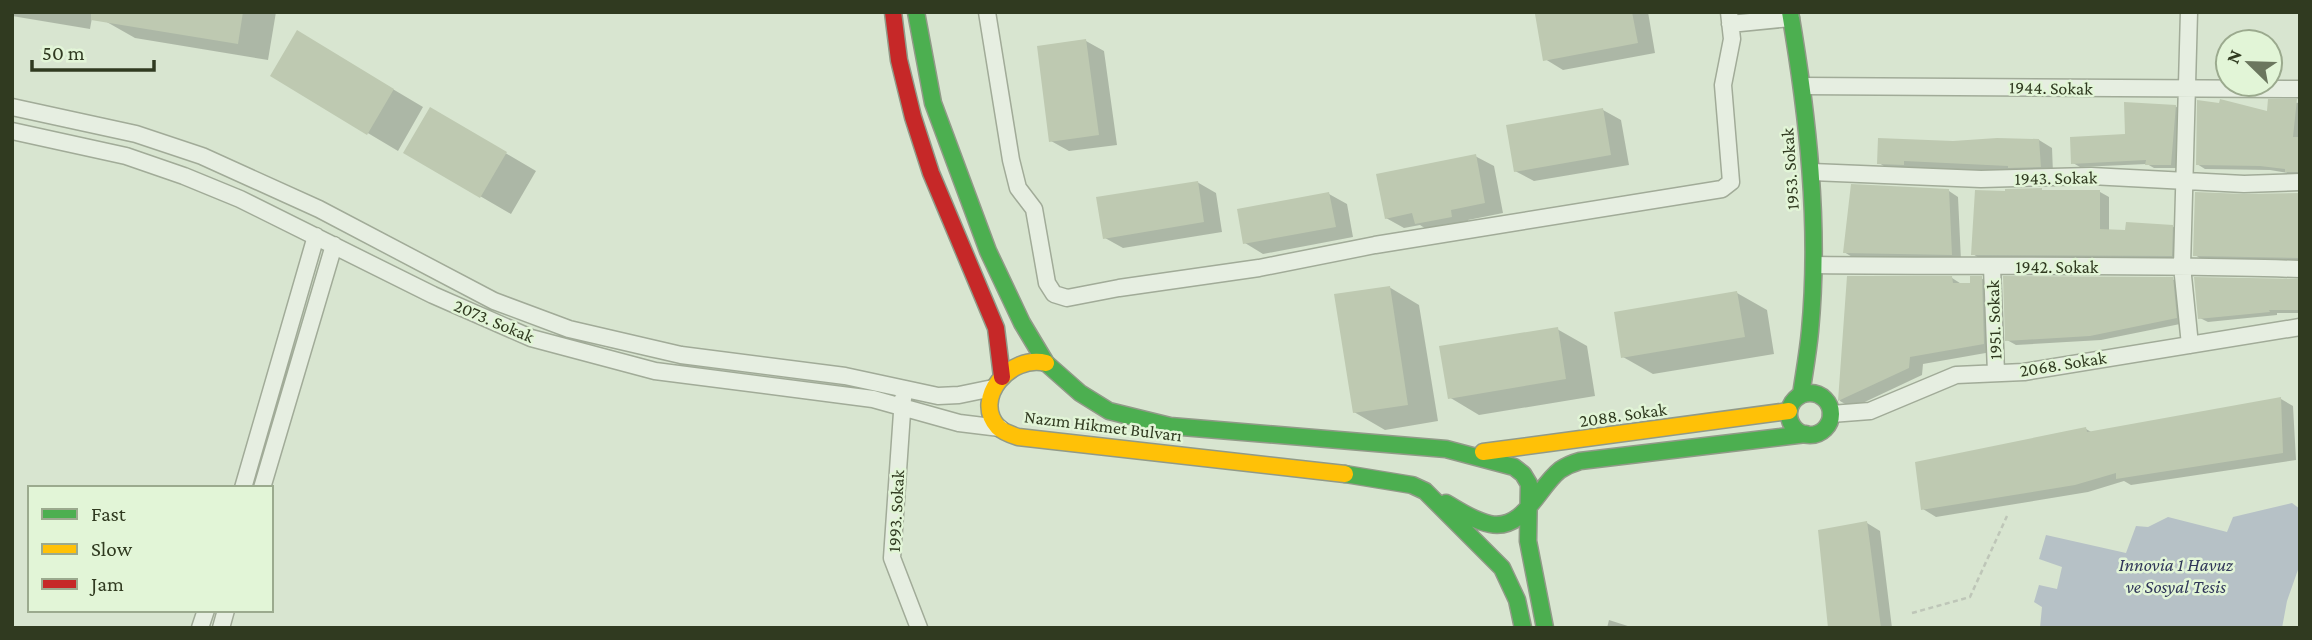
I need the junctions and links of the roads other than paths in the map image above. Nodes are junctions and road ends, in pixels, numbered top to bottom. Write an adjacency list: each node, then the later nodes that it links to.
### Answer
1 (892, 12): 26 (main road, Nazım Hikmet Bulvarı)
2 (916, 12): 24 (main road, Nazım Hikmet Bulvarı)
3 (987, 12): 6 (street)
4 (2189, 12): 8 (street)
5 (1790, 15): 6 (street); 7 (main road, 1953. Sokak)
6 (1729, 18)
7 (1802, 86): 8 (street, 1944. Sokak); 12 (main road, 1953. Sokak)
8 (2187, 89): 9 (street, 1944. Sokak); 13 (street)
9 (2300, 89)
10 (12, 107): 27 (street, 2073. Sokak)
11 (12, 131): 15 (street, 2073. Sokak)
12 (1812, 172): 13 (street, 1943. Sokak); 17 (main road, 1953. Sokak)
13 (2185, 181): 14 (street, 1943. Sokak); 18 (street)
14 (2300, 182)
15 (316, 236): 16 (street, 2073. Sokak); 36 (street)
16 (334, 245): 30 (street, 2073. Sokak); 37 (street)
17 (1814, 265): 19 (street, 1942. Sokak); 21 (main road, 1953. Sokak)
18 (2182, 266): 19 (street, 1942. Sokak); 20 (street, 1942. Sokak); 23 (street)
19 (1992, 267): 25 (street, 1951. Sokak)
20 (2300, 269)
21 (1811, 324): 28 (main road); 29 (main road)
22 (2300, 327): 23 (street, 2068. Sokak)
23 (2189, 345): 25 (street, 2068. Sokak)
24 (1046, 363): 26 (main road); 35 (main road, Nazım Hikmet Bulvarı)
25 (1996, 373): 32 (street, 2068. Sokak)
26 (997, 382): 27 (street, 2073. Sokak); 33 (main road, Nazım Hikmet Bulvarı)
27 (904, 389): 30 (street, 1993. Sokak)
28 (1801, 395): 29 (main road); 31 (main road)
29 (1821, 396): 32 (main road)
30 (902, 406): 33 (street, 2073. Sokak); 40 (street, 1993. Sokak)
31 (1789, 411): 34 (main road); 35 (main road, 2088. Sokak)
32 (1831, 414): 34 (main road)
33 (1000, 428): 38 (main road, Nazım Hikmet Bulvarı)
34 (1806, 434): 39 (main road)
35 (1461, 452): 39 (main road, Nazım Hikmet Bulvarı)
36 (244, 486)
37 (263, 486)
38 (1425, 491): 39 (main road); 41 (main road, Nazım Hikmet Bulvarı)
39 (1530, 505): 42 (main road, Nazım Hikmet Bulvarı)
40 (919, 628)
41 (1523, 628)
42 (1545, 628)

